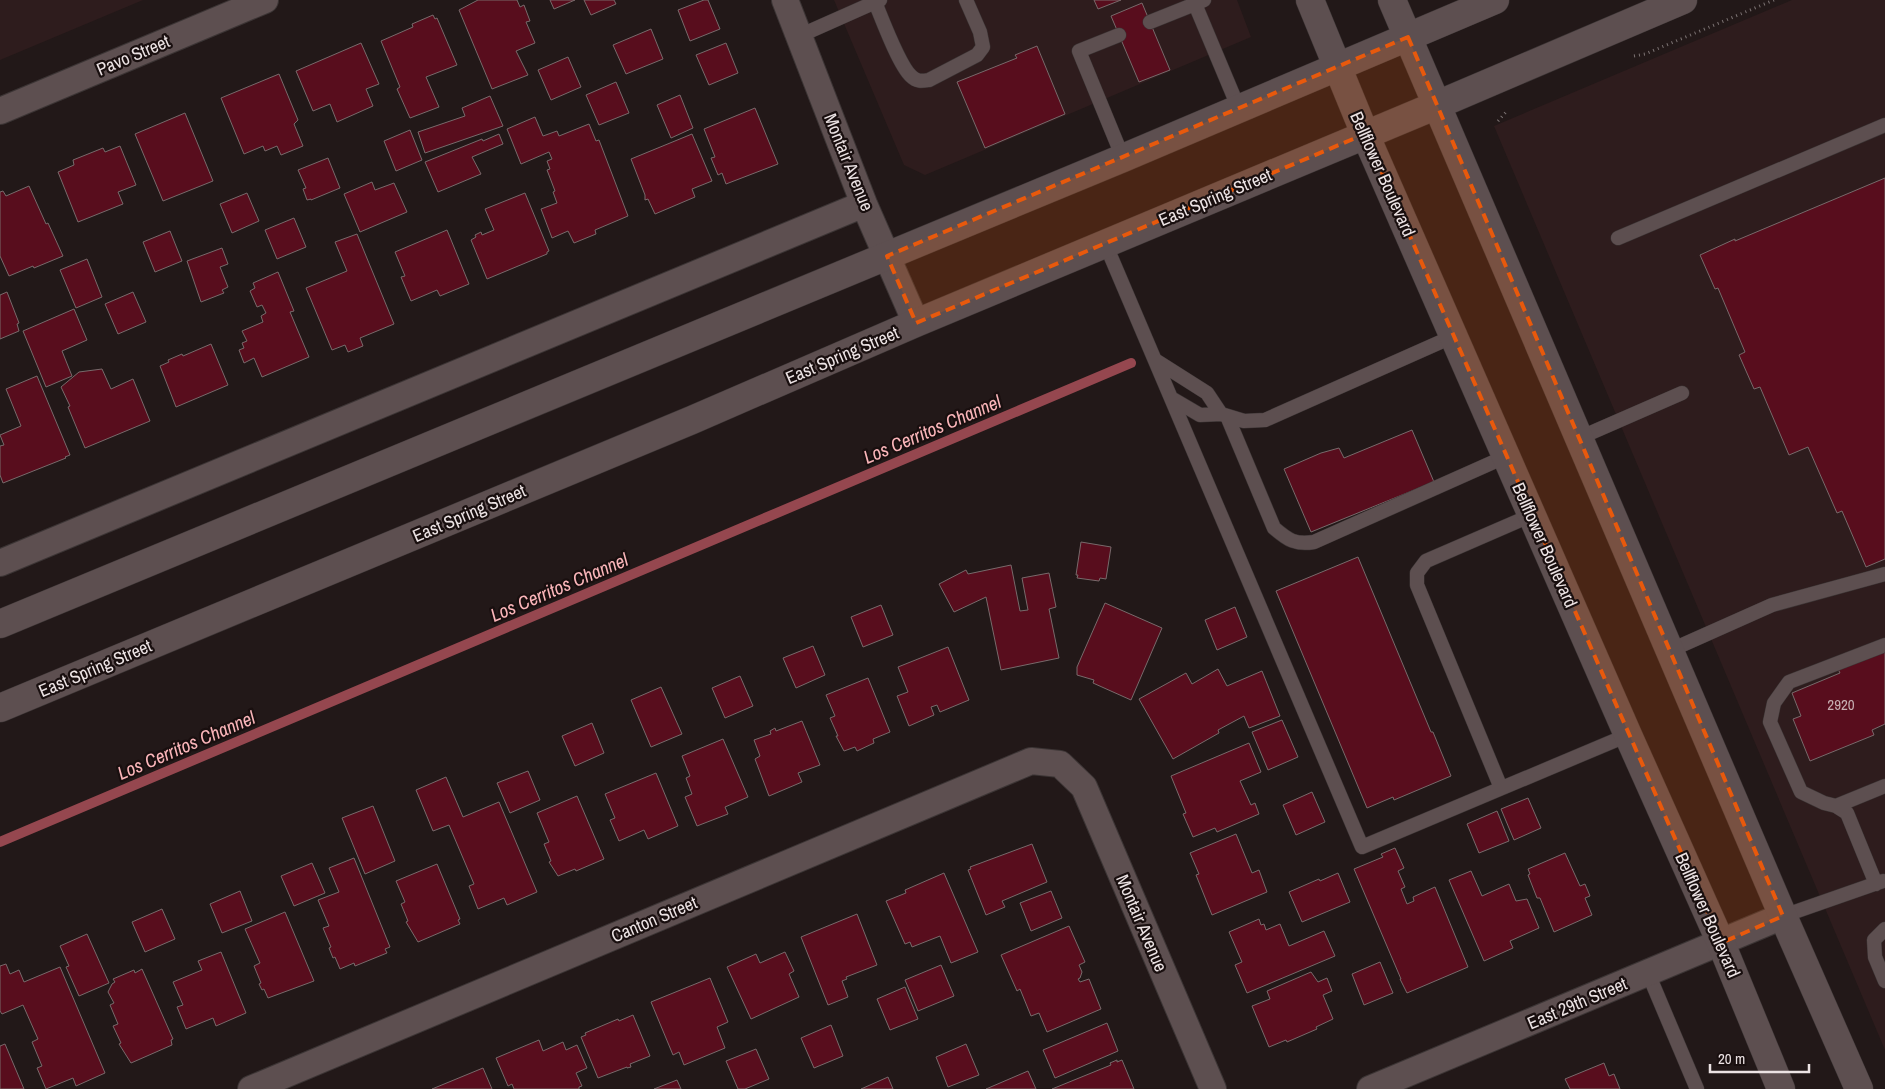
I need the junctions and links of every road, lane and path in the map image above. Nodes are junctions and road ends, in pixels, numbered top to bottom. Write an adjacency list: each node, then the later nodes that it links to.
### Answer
1 (265, 0): 17 (street, Pavo Street)
2 (785, 0): 12 (street, Montair Avenue)
3 (966, 0): 8 (lane)
4 (1310, 0): 14 (main road, Bellflower Boulevard)
5 (1392, 0): 13 (main road)
6 (1495, 0): 13 (main road)
7 (1683, 0): 15 (main road, East Spring Street)
8 (877, 1): 12 (lane)
9 (1197, 1): 10 (lane); 16 (lane)
10 (1150, 22)
11 (1119, 35): 20 (lane)
12 (799, 36): 21 (street, Montair Avenue)
13 (1408, 37): 14 (main road); 15 (main road)
14 (1337, 68): 16 (main road); 19 (main road, Bellflower Boulevard)
15 (1437, 105): 19 (main road, East Spring Street); 31 (main road)
16 (1239, 109): 20 (main road)
17 (0, 110)
18 (1885, 125): 22 (lane)
19 (1365, 134): 23 (main road, East Spring Street); 26 (main road, Bellflower Boulevard)
20 (1123, 158): 24 (main road)
21 (864, 204): 24 (street, Montair Avenue); 34 (street)
22 (1618, 238)
23 (1105, 243): 25 (main road, East Spring Street); 27 (lane)
24 (888, 256): 25 (street, Montair Avenue); 36 (main road)
25 (916, 323): 39 (main road, East Spring Street)
26 (1454, 336): 30 (lane); 32 (main road, Bellflower Boulevard)
27 (1155, 360): 29 (lane); 30 (lane)
28 (1682, 393): 31 (lane)
29 (1171, 398): 30 (lane); 43 (lane)
30 (1224, 415): 32 (lane)
31 (1579, 438): 38 (main road)
32 (1507, 456): 33 (main road, Bellflower Boulevard)
33 (1532, 514): 40 (main road, Bellflower Boulevard); 43 (lane)
34 (0, 563)
35 (1885, 574): 38 (lane)
36 (0, 624)
37 (1885, 645): 44 (lane)
38 (1671, 650): 46 (main road)
39 (0, 708)
40 (1628, 735): 43 (lane); 48 (main road, Bellflower Boulevard)
41 (1060, 764): 51 (street, Canton Street); 52 (street, Montair Avenue)
42 (1885, 786): 44 (lane)
43 (1501, 788)
44 (1836, 806): 45 (lane)
45 (1881, 882): 46 (lane)
46 (1783, 916): 48 (street, East 29th Street); 56 (main road)
47 (1885, 929): 50 (lane)
48 (1721, 943): 49 (street, East 29th Street); 55 (main road, Bellflower Boulevard)
49 (1648, 973): 53 (street, East 29th Street); 54 (lane)
50 (1885, 981)
51 (251, 1089)
52 (1213, 1089)
53 (1370, 1089)
54 (1697, 1089)
55 (1781, 1089)
56 (1859, 1089)

